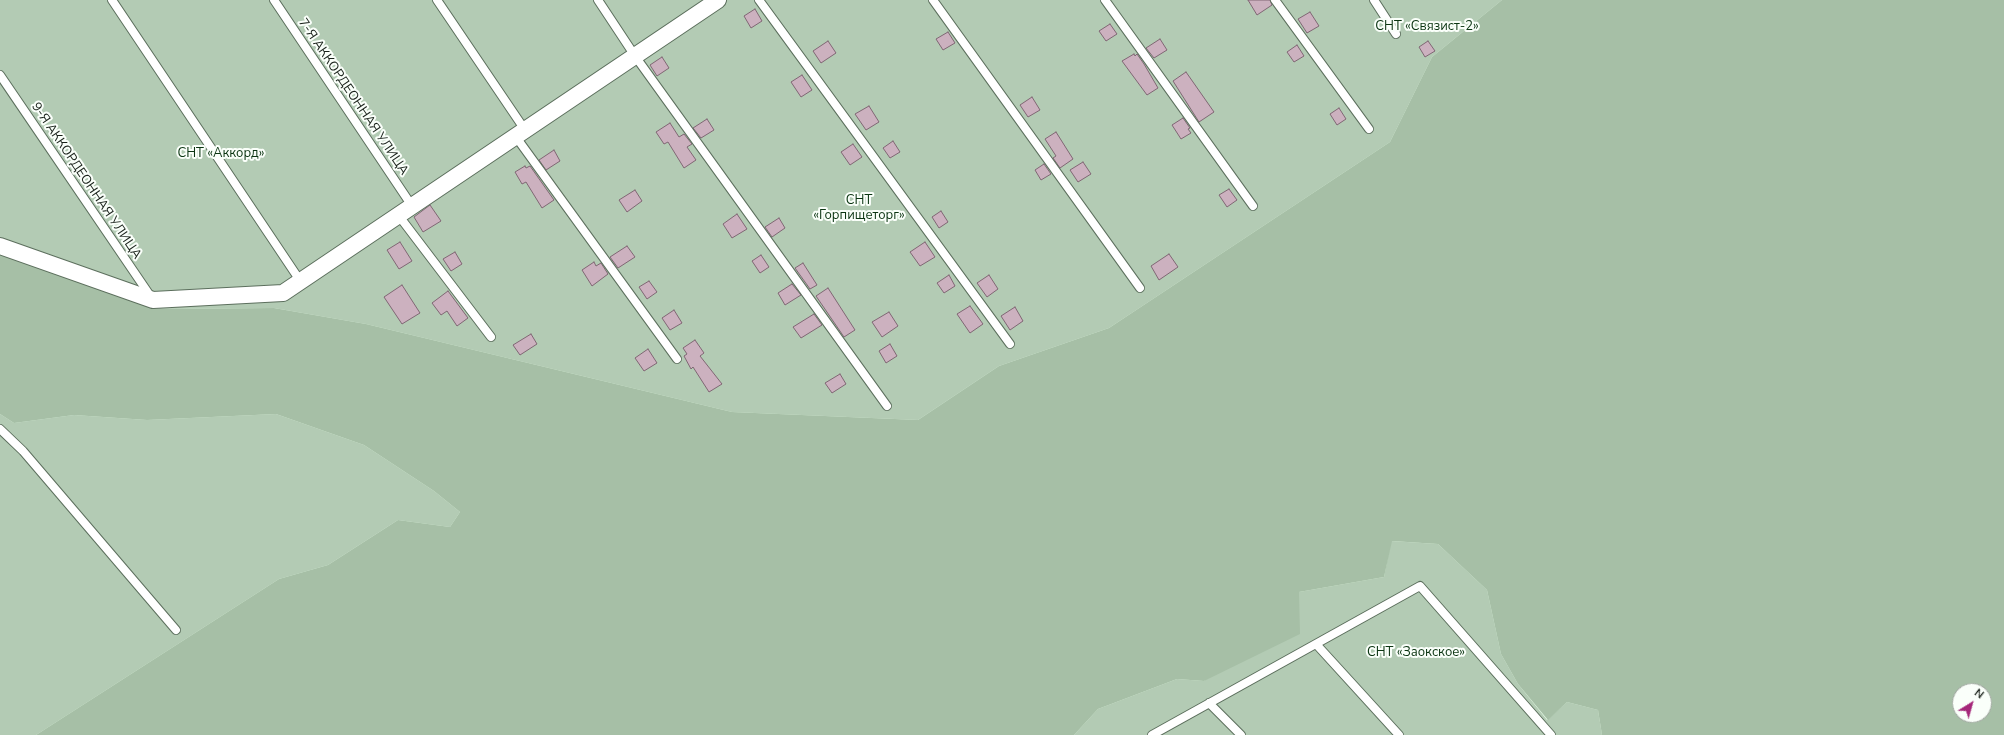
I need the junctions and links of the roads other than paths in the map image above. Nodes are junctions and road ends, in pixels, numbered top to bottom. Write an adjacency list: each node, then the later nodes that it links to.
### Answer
1 (112, 0): 20 (lane)
2 (274, 0): 16 (lane, 7-Я АККОРДЕОННАЯ УЛИЦА)
3 (437, 0): 15 (lane)
4 (598, 0): 12 (lane)
5 (718, 0): 12 (street)
6 (759, 0): 24 (lane)
7 (933, 0): 21 (lane)
8 (1105, 0): 17 (lane)
9 (1275, 0): 14 (lane)
10 (1374, 0): 11 (lane)
11 (1396, 34)
12 (635, 56): 15 (street); 26 (lane)
13 (0, 75): 22 (lane, 9-Я АККОРДЕОННАЯ УЛИЦА)
14 (1369, 129)
15 (520, 133): 16 (street); 25 (lane)
16 (412, 206): 18 (street)
17 (1253, 206)
18 (399, 216): 20 (street); 23 (lane)
19 (0, 246): 22 (street)
20 (301, 282): 22 (street)
21 (1140, 288)
22 (152, 300)
23 (491, 337)
24 (1010, 344)
25 (678, 359)
26 (886, 406)
27 (0, 429): 28 (lane)
28 (176, 630)
29 (1316, 644): 30 (lane); 33 (lane); 34 (lane)
30 (1209, 703): 31 (lane); 32 (lane)
31 (1152, 735)
32 (1241, 735)
33 (1399, 735)
34 (1551, 735)

